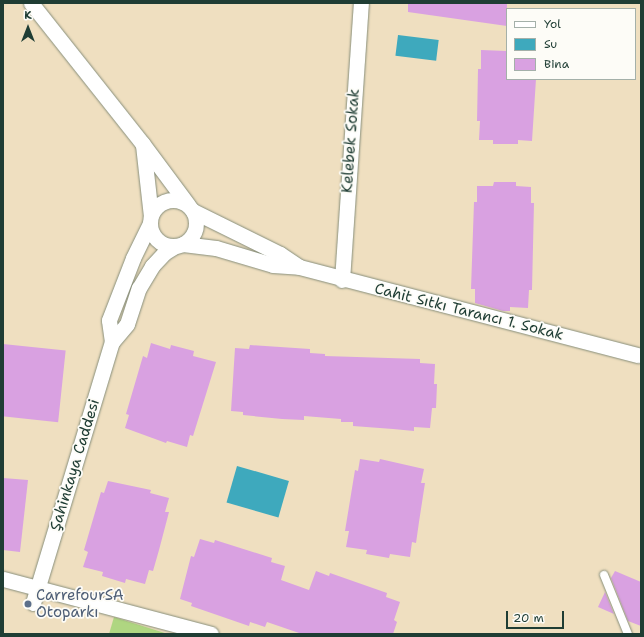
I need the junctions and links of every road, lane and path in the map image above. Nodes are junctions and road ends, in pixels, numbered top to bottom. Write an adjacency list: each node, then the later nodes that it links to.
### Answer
1 (31, 3): 3 (street)
2 (361, 3): 8 (street, Kelebek Sokak)
3 (142, 142): 4 (street); 5 (street)
4 (190, 208): 5 (street); 6 (street); 7 (street)
5 (151, 220): 6 (street); 9 (street)
6 (179, 245): 7 (street); 9 (street)
7 (299, 267): 8 (street, Cahit Sıtkı Tarancı 1. Sokak)
8 (342, 280): 10 (street, Cahit Sıtkı Tarancı 1. Sokak)
9 (112, 342): 13 (street, Şahinkaya Caddesi)
10 (638, 355)
11 (604, 575): 16 (lane)
12 (3, 579): 13 (street)
13 (39, 588): 14 (street, Şahinkaya Caddesi); 15 (street)
14 (33, 603)
15 (210, 634)
16 (628, 634)

